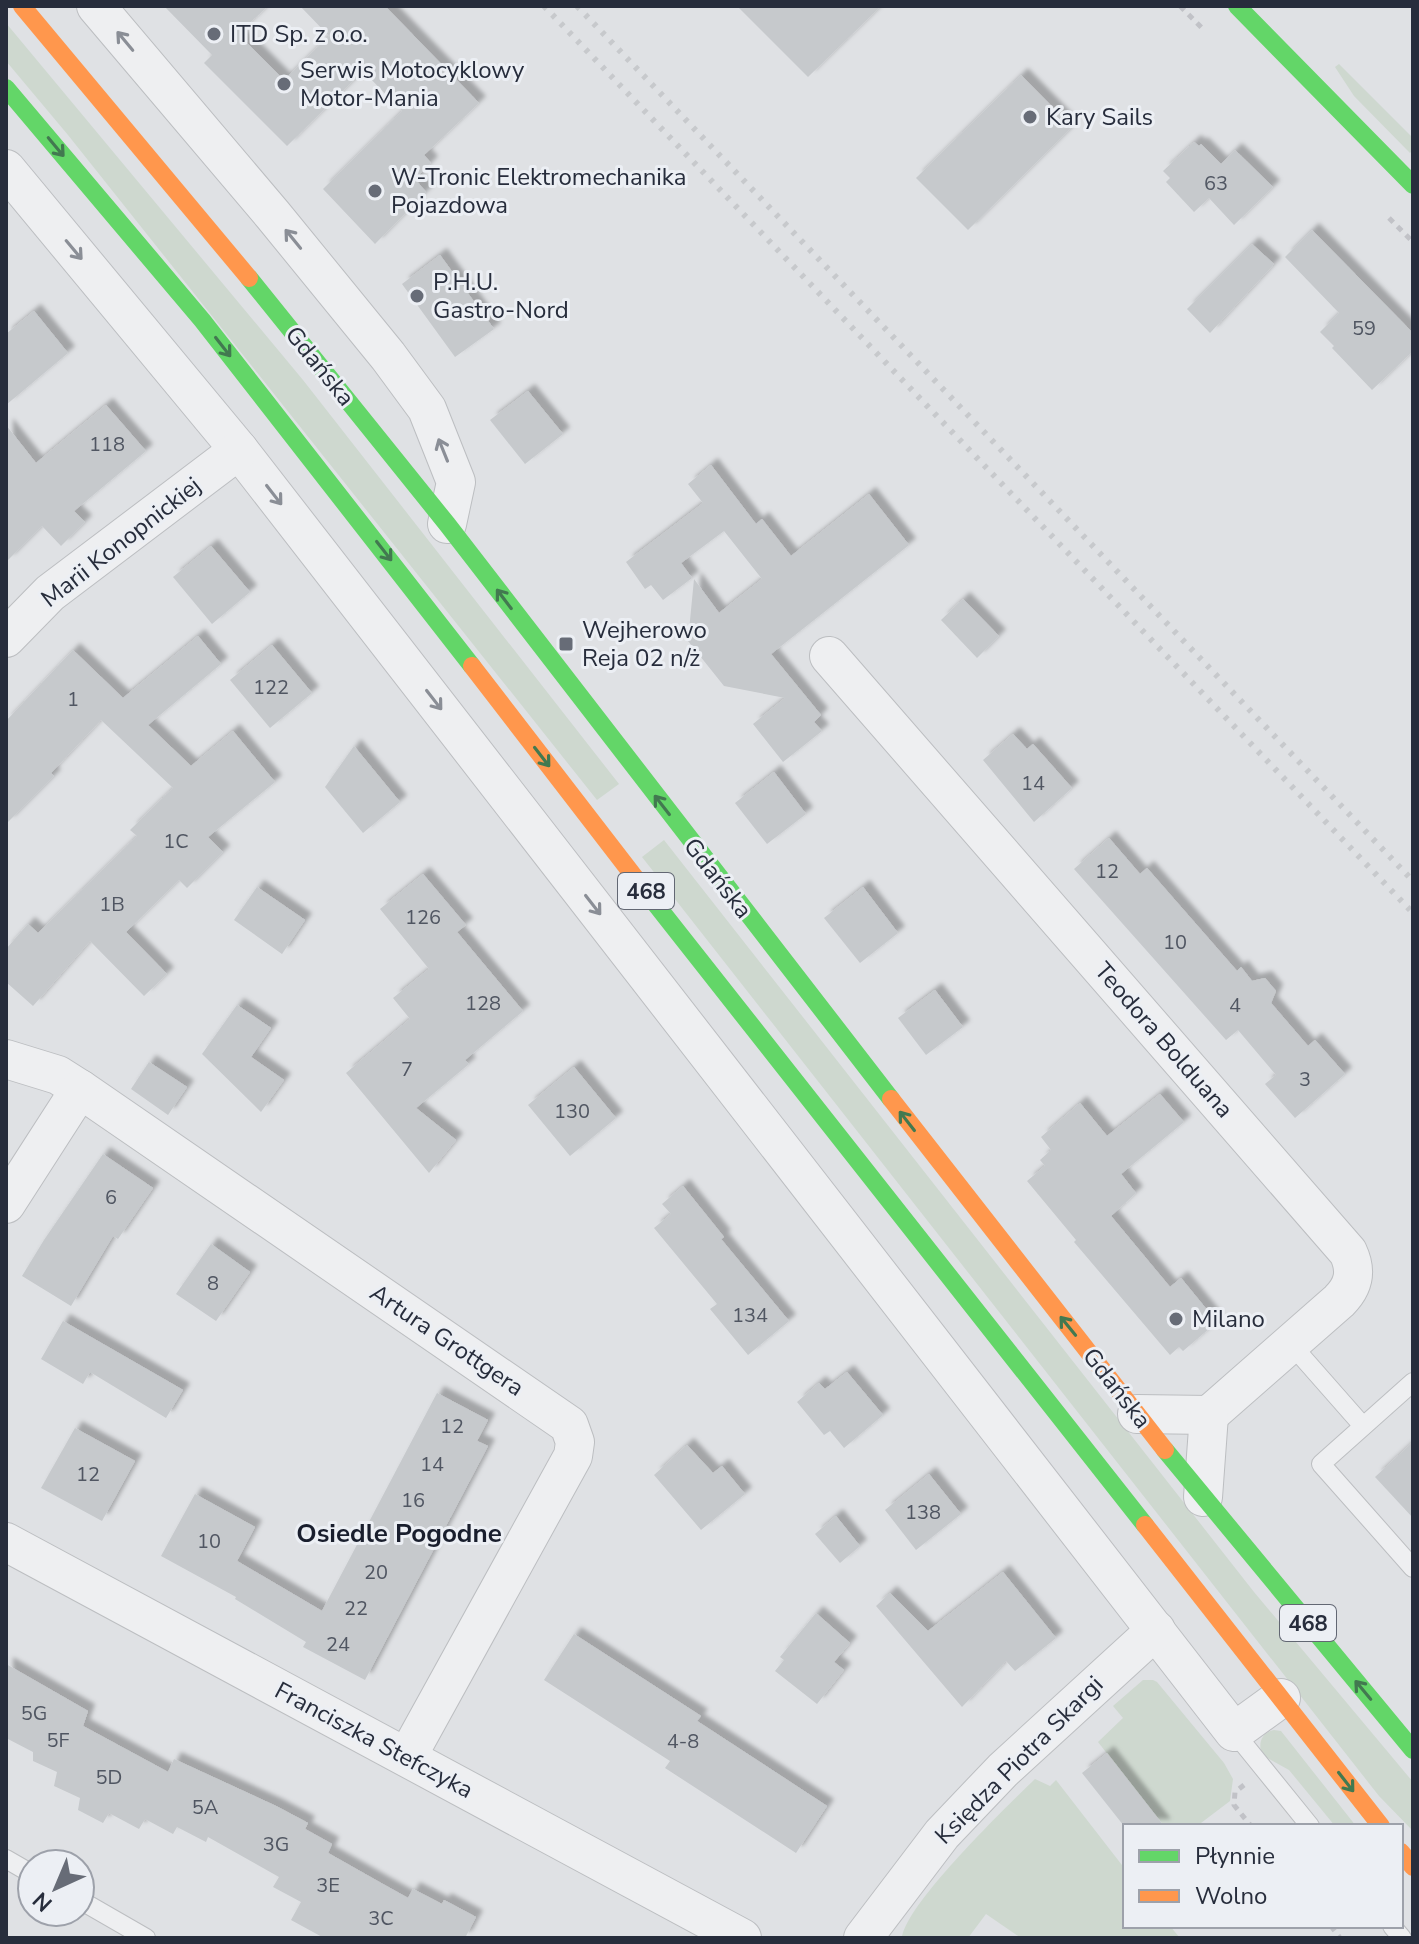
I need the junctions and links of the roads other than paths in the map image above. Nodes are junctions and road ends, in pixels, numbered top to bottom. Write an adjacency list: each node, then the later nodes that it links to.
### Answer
1 (22, 6): 8 (main road, Gdańska / 468)
2 (96, 6): 8 (street, one-way to 2)
3 (1237, 6): 6 (main road)
4 (6, 88): 23 (main road, 468, one-way to 23)
5 (6, 169): 7 (street, one-way to 7)
6 (1413, 185)
7 (239, 450): 9 (street, Marii Konopnickiej); 22 (street, one-way to 22)
8 (447, 524): 16 (main road, Gdańska / 468, one-way to 8)
9 (6, 638)
10 (829, 656): 14 (street, Teodora Bolduana)
11 (6, 1059): 12 (street, Artura Grottgera)
12 (80, 1089): 13 (street); 26 (street, Artura Grottgera)
13 (6, 1204)
14 (1290, 1343): 17 (street, Teodora Bolduana); 18 (lane)
15 (1413, 1382): 18 (lane)
16 (1137, 1414): 17 (street); 19 (main road, Gdańska / 468)
17 (1209, 1415): 19 (street)
18 (1363, 1426): 21 (lane)
19 (1203, 1497): 25 (main road, Gdańska / 468, one-way to 19)
20 (6, 1542): 26 (street, Franciszka Stefczyka)
21 (1413, 1568)
22 (1156, 1630): 24 (street); 32 (street, Księdza Piotra Skargi)
23 (1281, 1698): 24 (street); 28 (main road, 468, one-way to 28)
24 (1234, 1732): 27 (lane)
25 (1413, 1750)
26 (407, 1757): 31 (street, Franciszka Stefczyka)
27 (1308, 1824)
28 (1379, 1824)
29 (96, 1909): 30 (lane)
30 (146, 1938)
31 (742, 1938)
32 (863, 1938)

